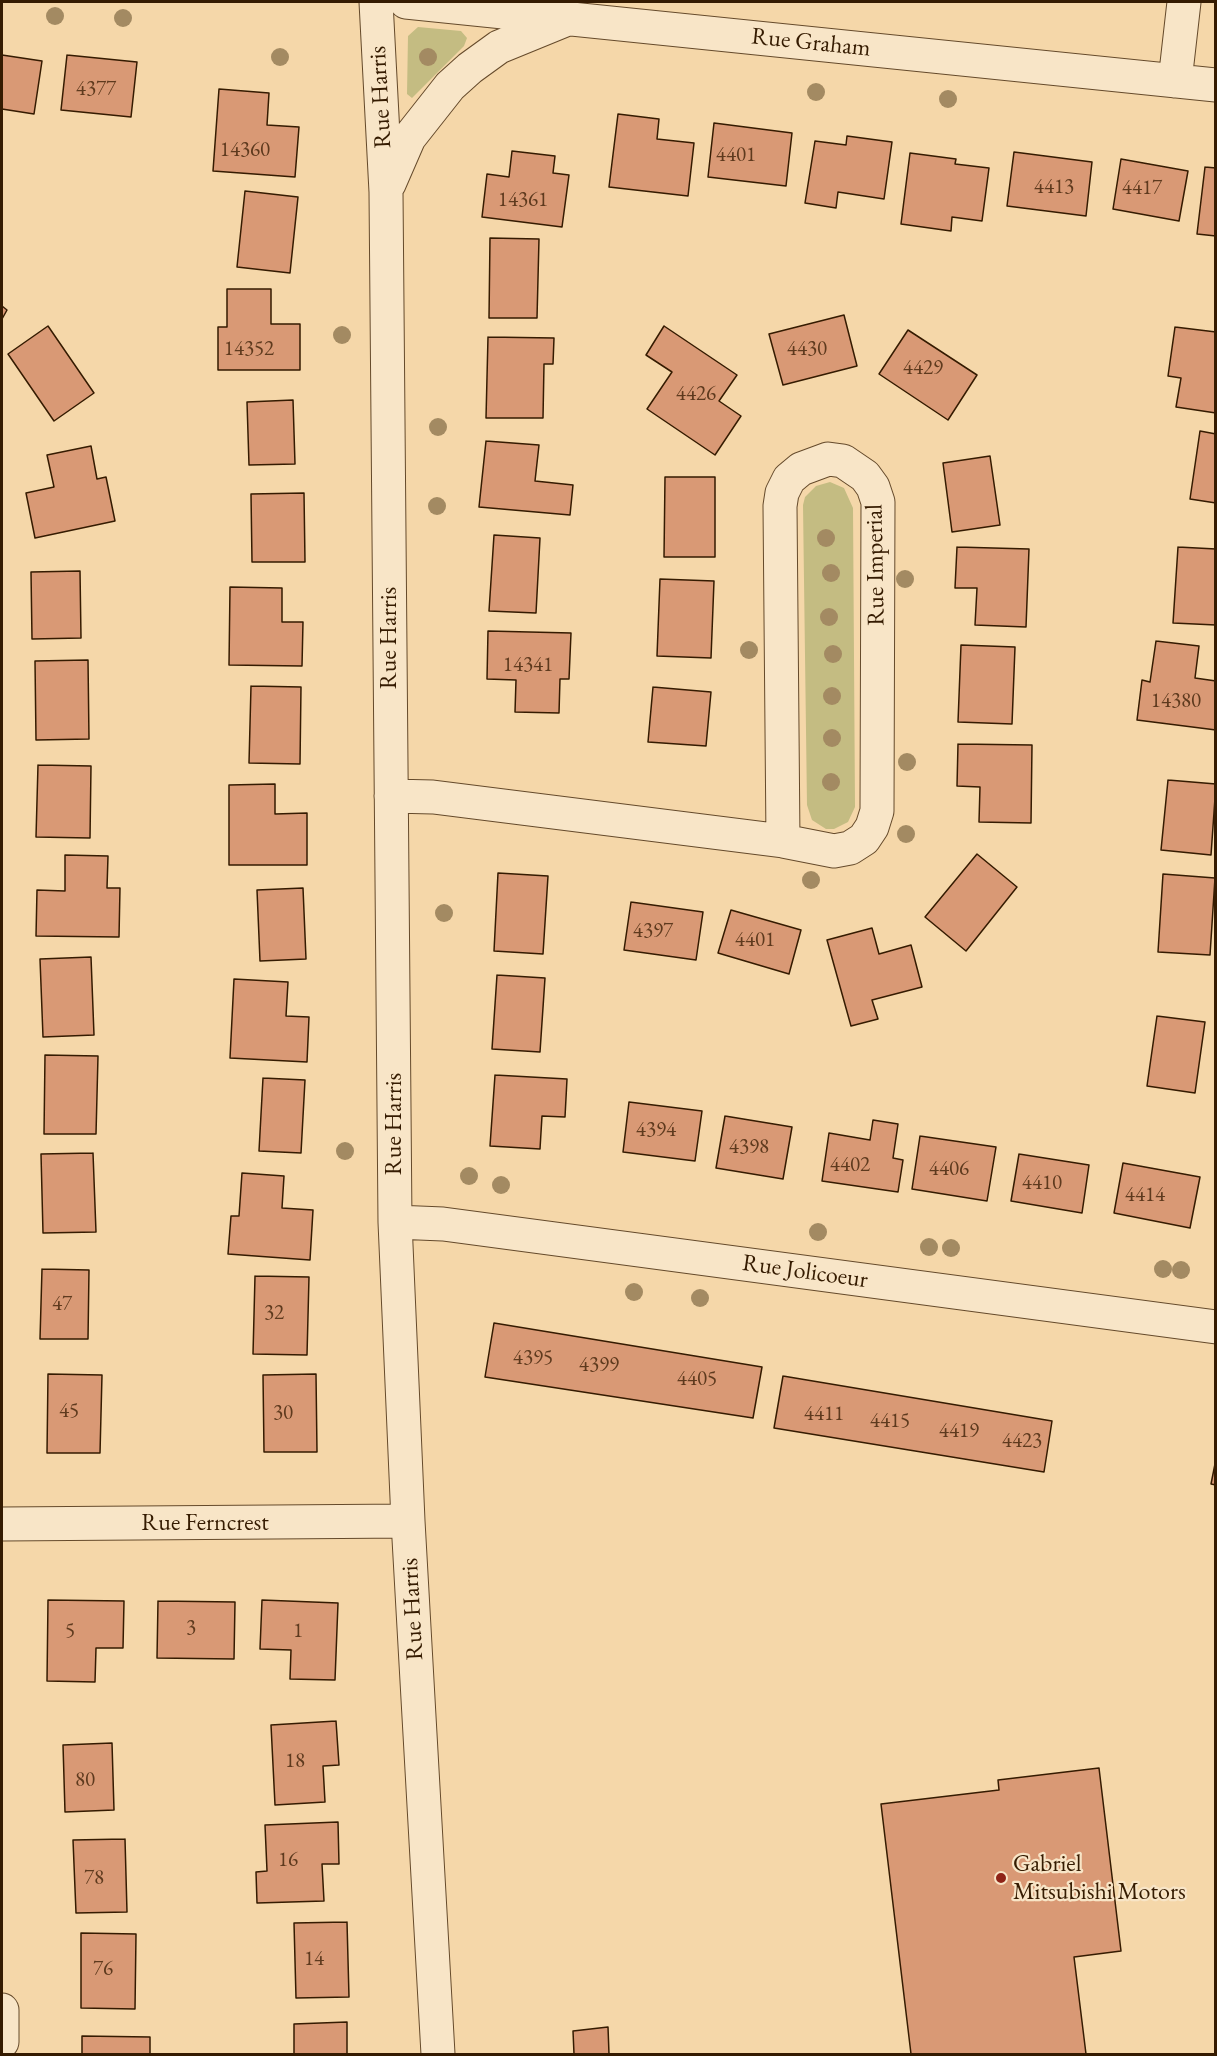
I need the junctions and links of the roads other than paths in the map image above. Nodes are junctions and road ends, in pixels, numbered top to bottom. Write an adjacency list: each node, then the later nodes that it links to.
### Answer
1 (376, 2): 7 (street, Rue Harris)
2 (406, 2): 4 (street, Rue Graham)
3 (1184, 2): 5 (street)
4 (572, 18): 5 (street, Rue Graham); 7 (street, Rue Harris)
5 (1175, 81): 6 (street, Rue Graham)
6 (1215, 85)
7 (386, 192): 8 (street, Rue Harris)
8 (391, 796): 9 (street, Rue Imperial); 10 (street, Rue Harris)
9 (783, 841): 9 (street, Rue Imperial)
10 (395, 1222): 11 (street, Rue Jolicoeur); 12 (street, Rue Harris)
11 (1215, 1327)
12 (408, 1521): 13 (street, Rue Ferncrest); 16 (street, Rue Harris)
13 (2, 1524)
14 (2, 2010): 15 (street)
15 (2, 2042)
16 (438, 2055)

